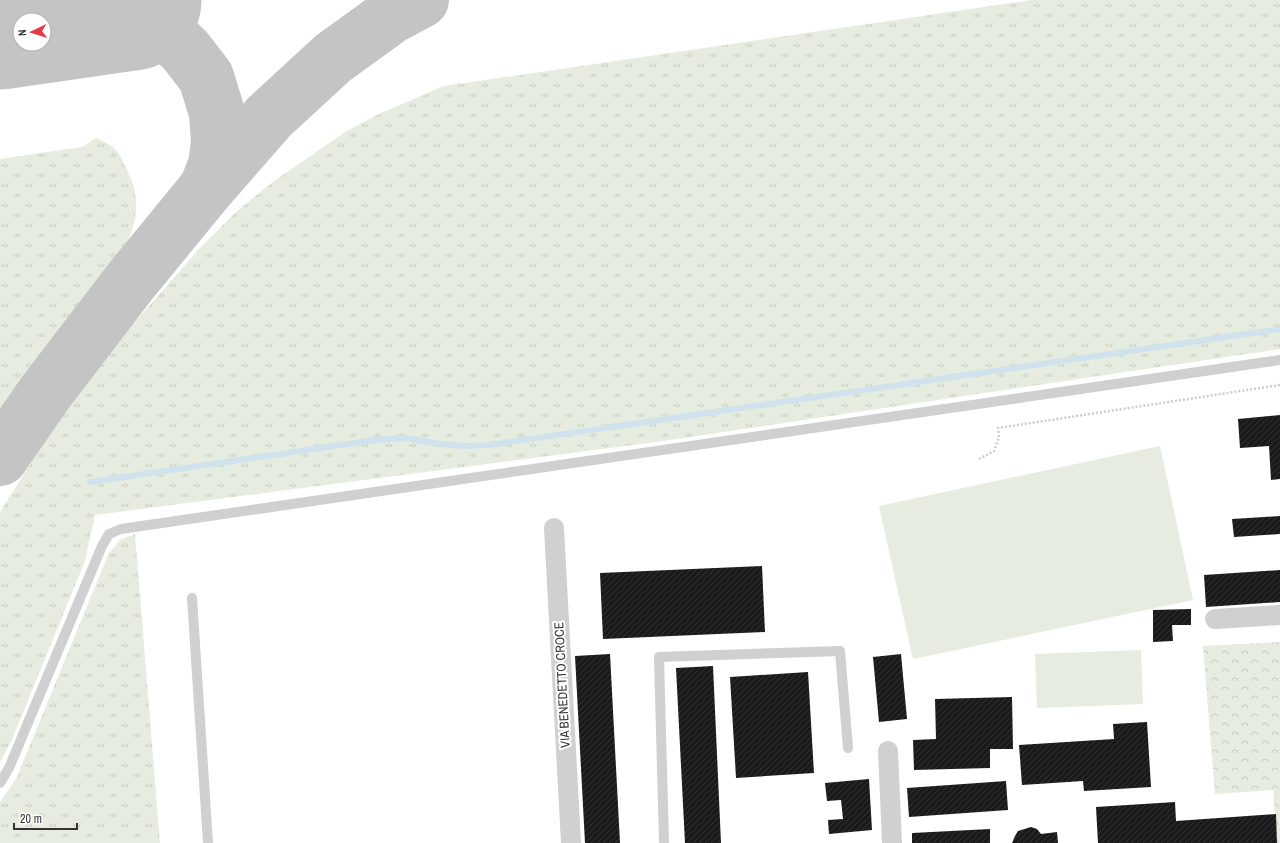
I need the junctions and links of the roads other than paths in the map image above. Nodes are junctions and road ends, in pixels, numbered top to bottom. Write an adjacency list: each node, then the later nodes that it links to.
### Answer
1 (1280, 360): 8 (lane)
2 (554, 528): 10 (street, VIA BENEDETTO CROCE)
3 (192, 598): 9 (lane)
4 (1280, 615): 5 (street)
5 (1215, 619)
6 (848, 748): 11 (lane)
7 (888, 751): 12 (street)
8 (0, 783)
9 (208, 843)
10 (571, 843)
11 (664, 843)
12 (892, 843)

